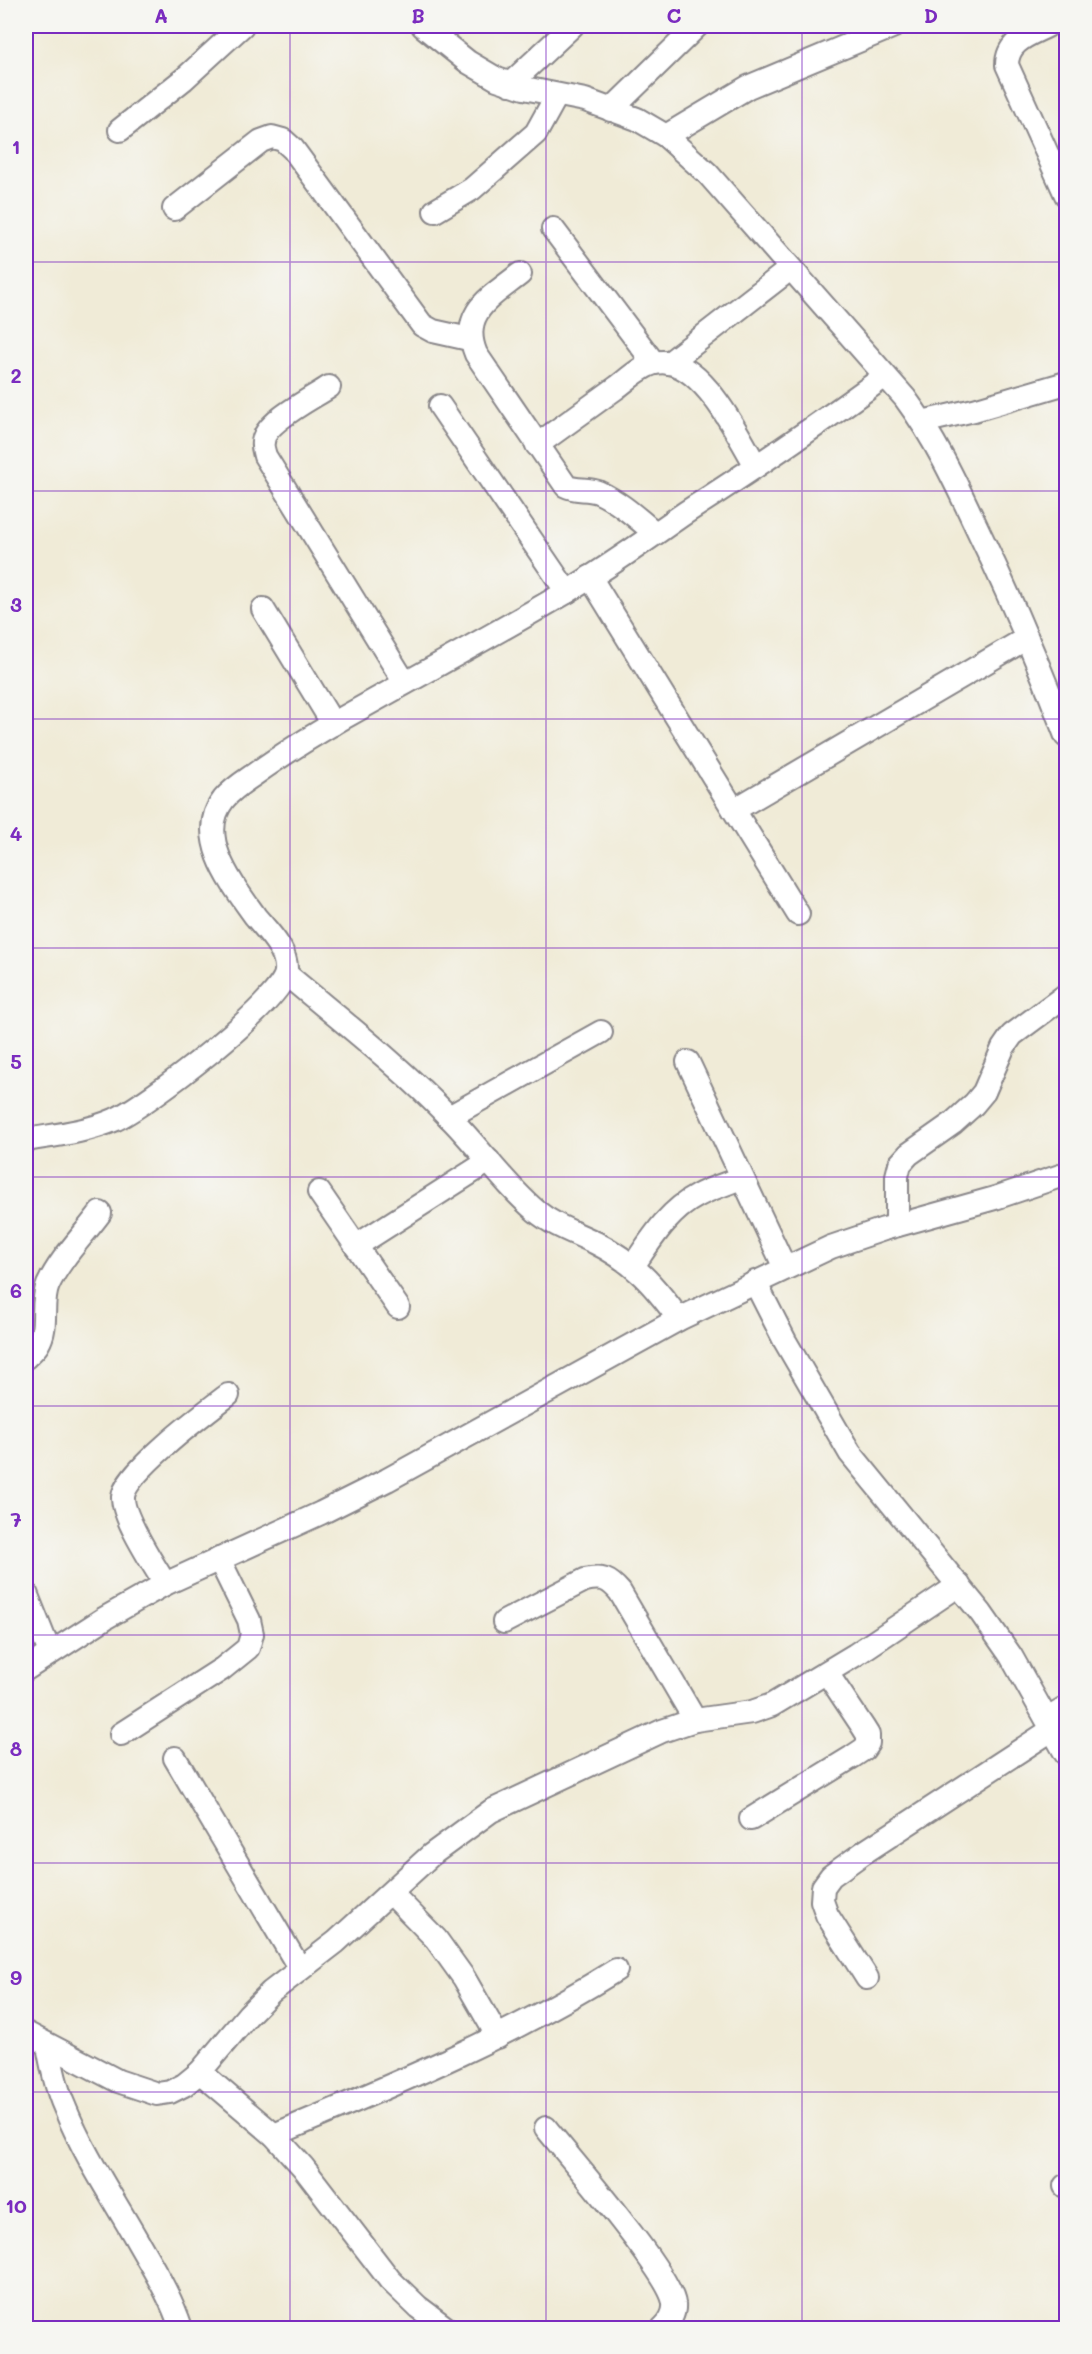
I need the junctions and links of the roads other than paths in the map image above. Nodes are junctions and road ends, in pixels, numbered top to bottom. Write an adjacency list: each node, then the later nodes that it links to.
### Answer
1 (242, 26): 10 (street)
2 (423, 26): 7 (street)
3 (572, 26): 7 (street)
4 (697, 26): 9 (street)
5 (894, 26): 11 (street)
6 (1047, 26): 12 (street)
7 (510, 84): 8 (street)
8 (557, 95): 9 (street); 14 (street)
9 (611, 110): 11 (street)
10 (120, 130)
11 (666, 136): 16 (street)
12 (1066, 195)
13 (174, 209): 18 (street)
14 (435, 211)
15 (553, 228): 19 (street)
16 (790, 269): 19 (street); 20 (street)
17 (520, 274): 18 (street)
18 (470, 339): 25 (street)
19 (661, 363): 25 (street); 26 (street)
20 (885, 376): 24 (street); 26 (street)
21 (1066, 383): 24 (street)
22 (329, 387): 32 (street)
23 (440, 406): 29 (street)
24 (922, 422): 31 (street)
25 (537, 446): 27 (street)
26 (756, 466): 27 (street)
27 (655, 533): 28 (street)
28 (590, 577): 29 (street); 35 (street)
29 (567, 592): 32 (street)
30 (263, 609): 33 (street)
31 (1027, 638): 34 (street); 35 (street)
32 (405, 683): 33 (street)
33 (333, 724): 37 (street)
34 (1066, 736)
35 (734, 810): 36 (street)
36 (798, 914)
37 (286, 974): 41 (street); 42 (street)
38 (1066, 995): 48 (street)
39 (601, 1032): 41 (street)
40 (688, 1062): 45 (street)
41 (449, 1117): 43 (street)
42 (26, 1140)
43 (489, 1161): 49 (street); 50 (street)
44 (1066, 1174): 48 (street)
45 (741, 1178): 50 (street); 51 (street)
46 (319, 1192): 49 (street)
47 (100, 1213): 55 (street)
48 (897, 1225): 51 (street)
49 (356, 1246): 53 (street)
50 (633, 1266): 54 (street)
51 (785, 1268): 52 (street)
52 (755, 1282): 54 (street); 59 (street)
53 (398, 1307)
54 (679, 1319): 57 (street)
55 (26, 1357)
56 (228, 1395): 58 (street)
57 (219, 1559): 58 (street); 67 (street)
58 (165, 1584): 62 (street)
59 (959, 1585): 64 (street); 65 (street)
60 (26, 1593): 62 (street)
61 (504, 1622): 66 (street)
62 (50, 1653): 63 (street)
63 (26, 1670)
64 (827, 1673): 66 (street); 70 (street)
65 (1056, 1719): 68 (street); 74 (street)
66 (694, 1720): 71 (street)
67 (121, 1734)
68 (1066, 1754)
69 (175, 1758): 72 (street)
70 (751, 1819)
71 (390, 1893): 72 (street); 76 (street)
72 (300, 1969): 78 (street)
73 (616, 1970): 76 (street)
74 (867, 1978)
75 (26, 2033): 77 (street)
76 (498, 2037): 80 (street)
77 (48, 2046): 78 (street); 81 (street)
78 (200, 2072): 80 (street)
79 (546, 2128): 83 (street)
80 (274, 2135): 82 (street)
81 (181, 2328)
82 (446, 2328)
83 (663, 2328)

